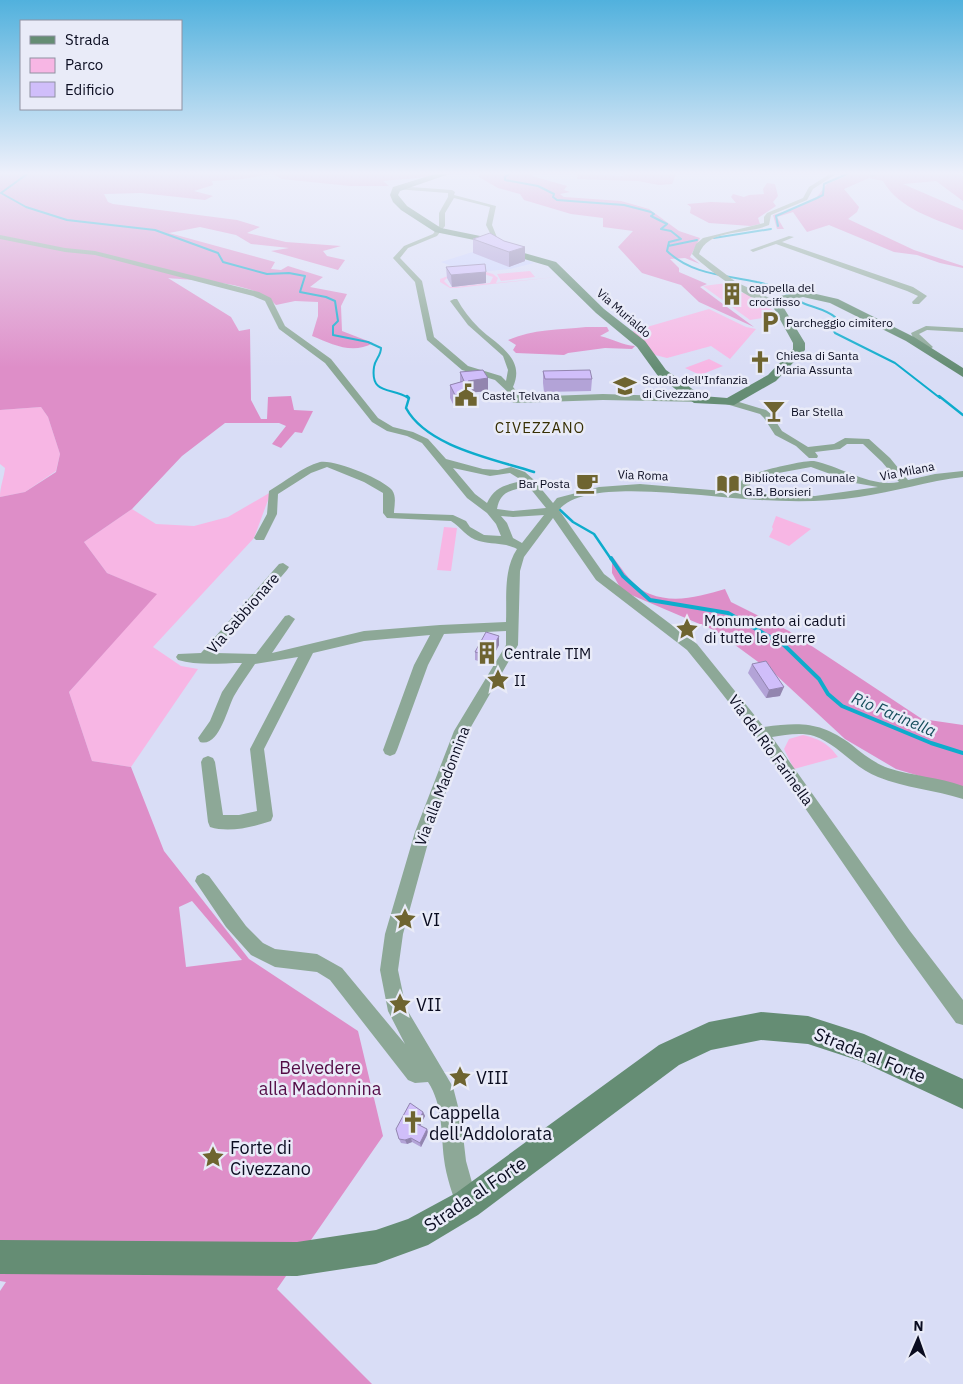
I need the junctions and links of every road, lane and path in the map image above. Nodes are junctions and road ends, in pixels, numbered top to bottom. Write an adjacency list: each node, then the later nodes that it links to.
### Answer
1 (8, 239): 20 (street)
2 (426, 239): 16 (street)
3 (480, 239): 8 (street, Via Murialdo)
4 (495, 239): 8 (street)
5 (705, 239): 10 (street)
6 (786, 239): 7 (street)
7 (776, 242): 9 (street); 12 (street)
8 (498, 244): 17 (street, Via Murialdo)
9 (753, 250)
10 (784, 299): 14 (street); 18 (street)
11 (454, 301): 16 (street)
12 (916, 302)
13 (963, 330): 14 (street)
14 (927, 349): 15 (street)
15 (963, 373)
16 (509, 386): 17 (street)
17 (699, 400): 18 (street)
18 (730, 402): 19 (street)
19 (807, 450): 21 (street); 23 (street)
20 (444, 462): 24 (street); 27 (street)
21 (812, 464): 25 (street); 26 (street)
22 (962, 475): 23 (street, Via Milana)
23 (905, 483): 25 (street, Via Milana)
24 (534, 484): 27 (street); 28 (street, Via del Rio Farinella)
25 (890, 487): 26 (street, Via Milana)
26 (739, 495): 28 (street, Via Roma)
27 (491, 511): 28 (street); 30 (street)
28 (552, 511): 31 (street, Via alla Madonnina); 40 (street, Via del Rio Farinella)
29 (260, 538): 30 (street)
30 (508, 540): 31 (street)
31 (524, 548): 34 (street, Via alla Madonnina)
32 (283, 567): 38 (street, Via Sabbionare)
33 (289, 619): 39 (street)
34 (512, 626): 35 (street, Via Sabbionare); 47 (street, Via alla Madonnina)
35 (440, 629): 36 (street, Via Sabbionare); 42 (street)
36 (308, 650): 39 (street, Via Sabbionare); 43 (street)
37 (183, 657): 38 (street, Via Sabbionare)
38 (203, 659): 39 (street, Via Sabbionare)
39 (256, 659): 41 (street)
40 (761, 733): 44 (street); 46 (street, Via del Rio Farinella)
41 (205, 738)
42 (390, 750)
43 (208, 762)
44 (963, 793)
45 (203, 881): 47 (street)
46 (963, 1016)
47 (433, 1072): 49 (street, Via alla Madonnina)
48 (963, 1094): 49 (street, Strada al Forte)
49 (467, 1204): 50 (street, Strada al Forte)
50 (0, 1257)

